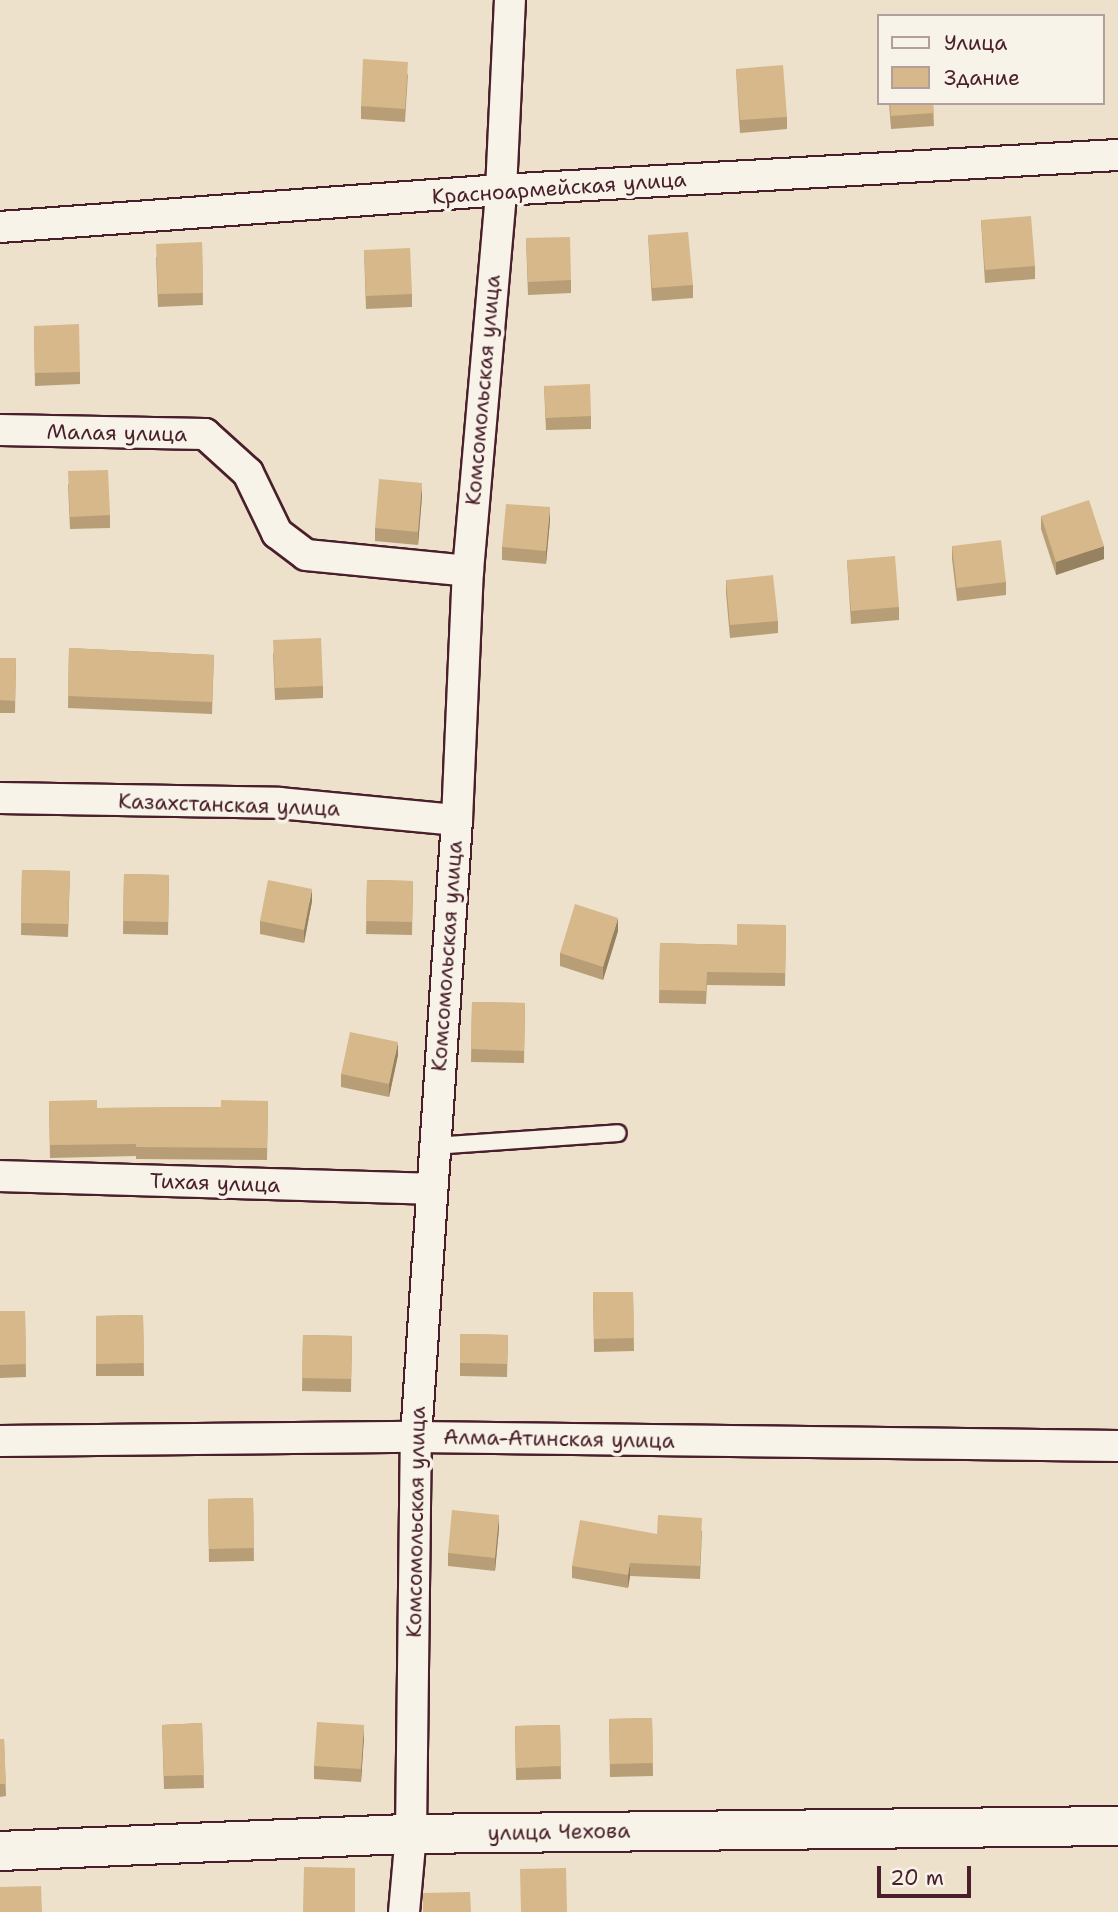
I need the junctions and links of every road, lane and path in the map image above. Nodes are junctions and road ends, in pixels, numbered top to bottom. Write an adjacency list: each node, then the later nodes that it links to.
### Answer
1 (510, 0): 3 (street, Комсомольская улица)
2 (1118, 155): 3 (street, Красноармейская улица)
3 (501, 190): 4 (street, Красноармейская улица); 6 (street, Комсомольская улица)
4 (0, 227)
5 (0, 430): 6 (street, Малая улица)
6 (468, 571): 8 (street, Комсомольская улица)
7 (0, 797): 8 (street, Казахстанская улица)
8 (457, 820): 10 (street, Комсомольская улица)
9 (618, 1133): 10 (lane)
10 (434, 1146): 12 (street, Комсомольская улица)
11 (0, 1177): 12 (street, Тихая улица)
12 (430, 1189): 13 (street, Комсомольская улица)
13 (416, 1437): 14 (street, Алма-Атинская улица); 15 (street, Алма-Атинская улица); 17 (street, Комсомольская улица)
14 (0, 1441)
15 (1118, 1446)
16 (1118, 1826): 17 (street, улица Чехова)
17 (411, 1834): 18 (street, улица Чехова); 19 (street, Комсомольская улица)
18 (0, 1851)
19 (404, 1912)

